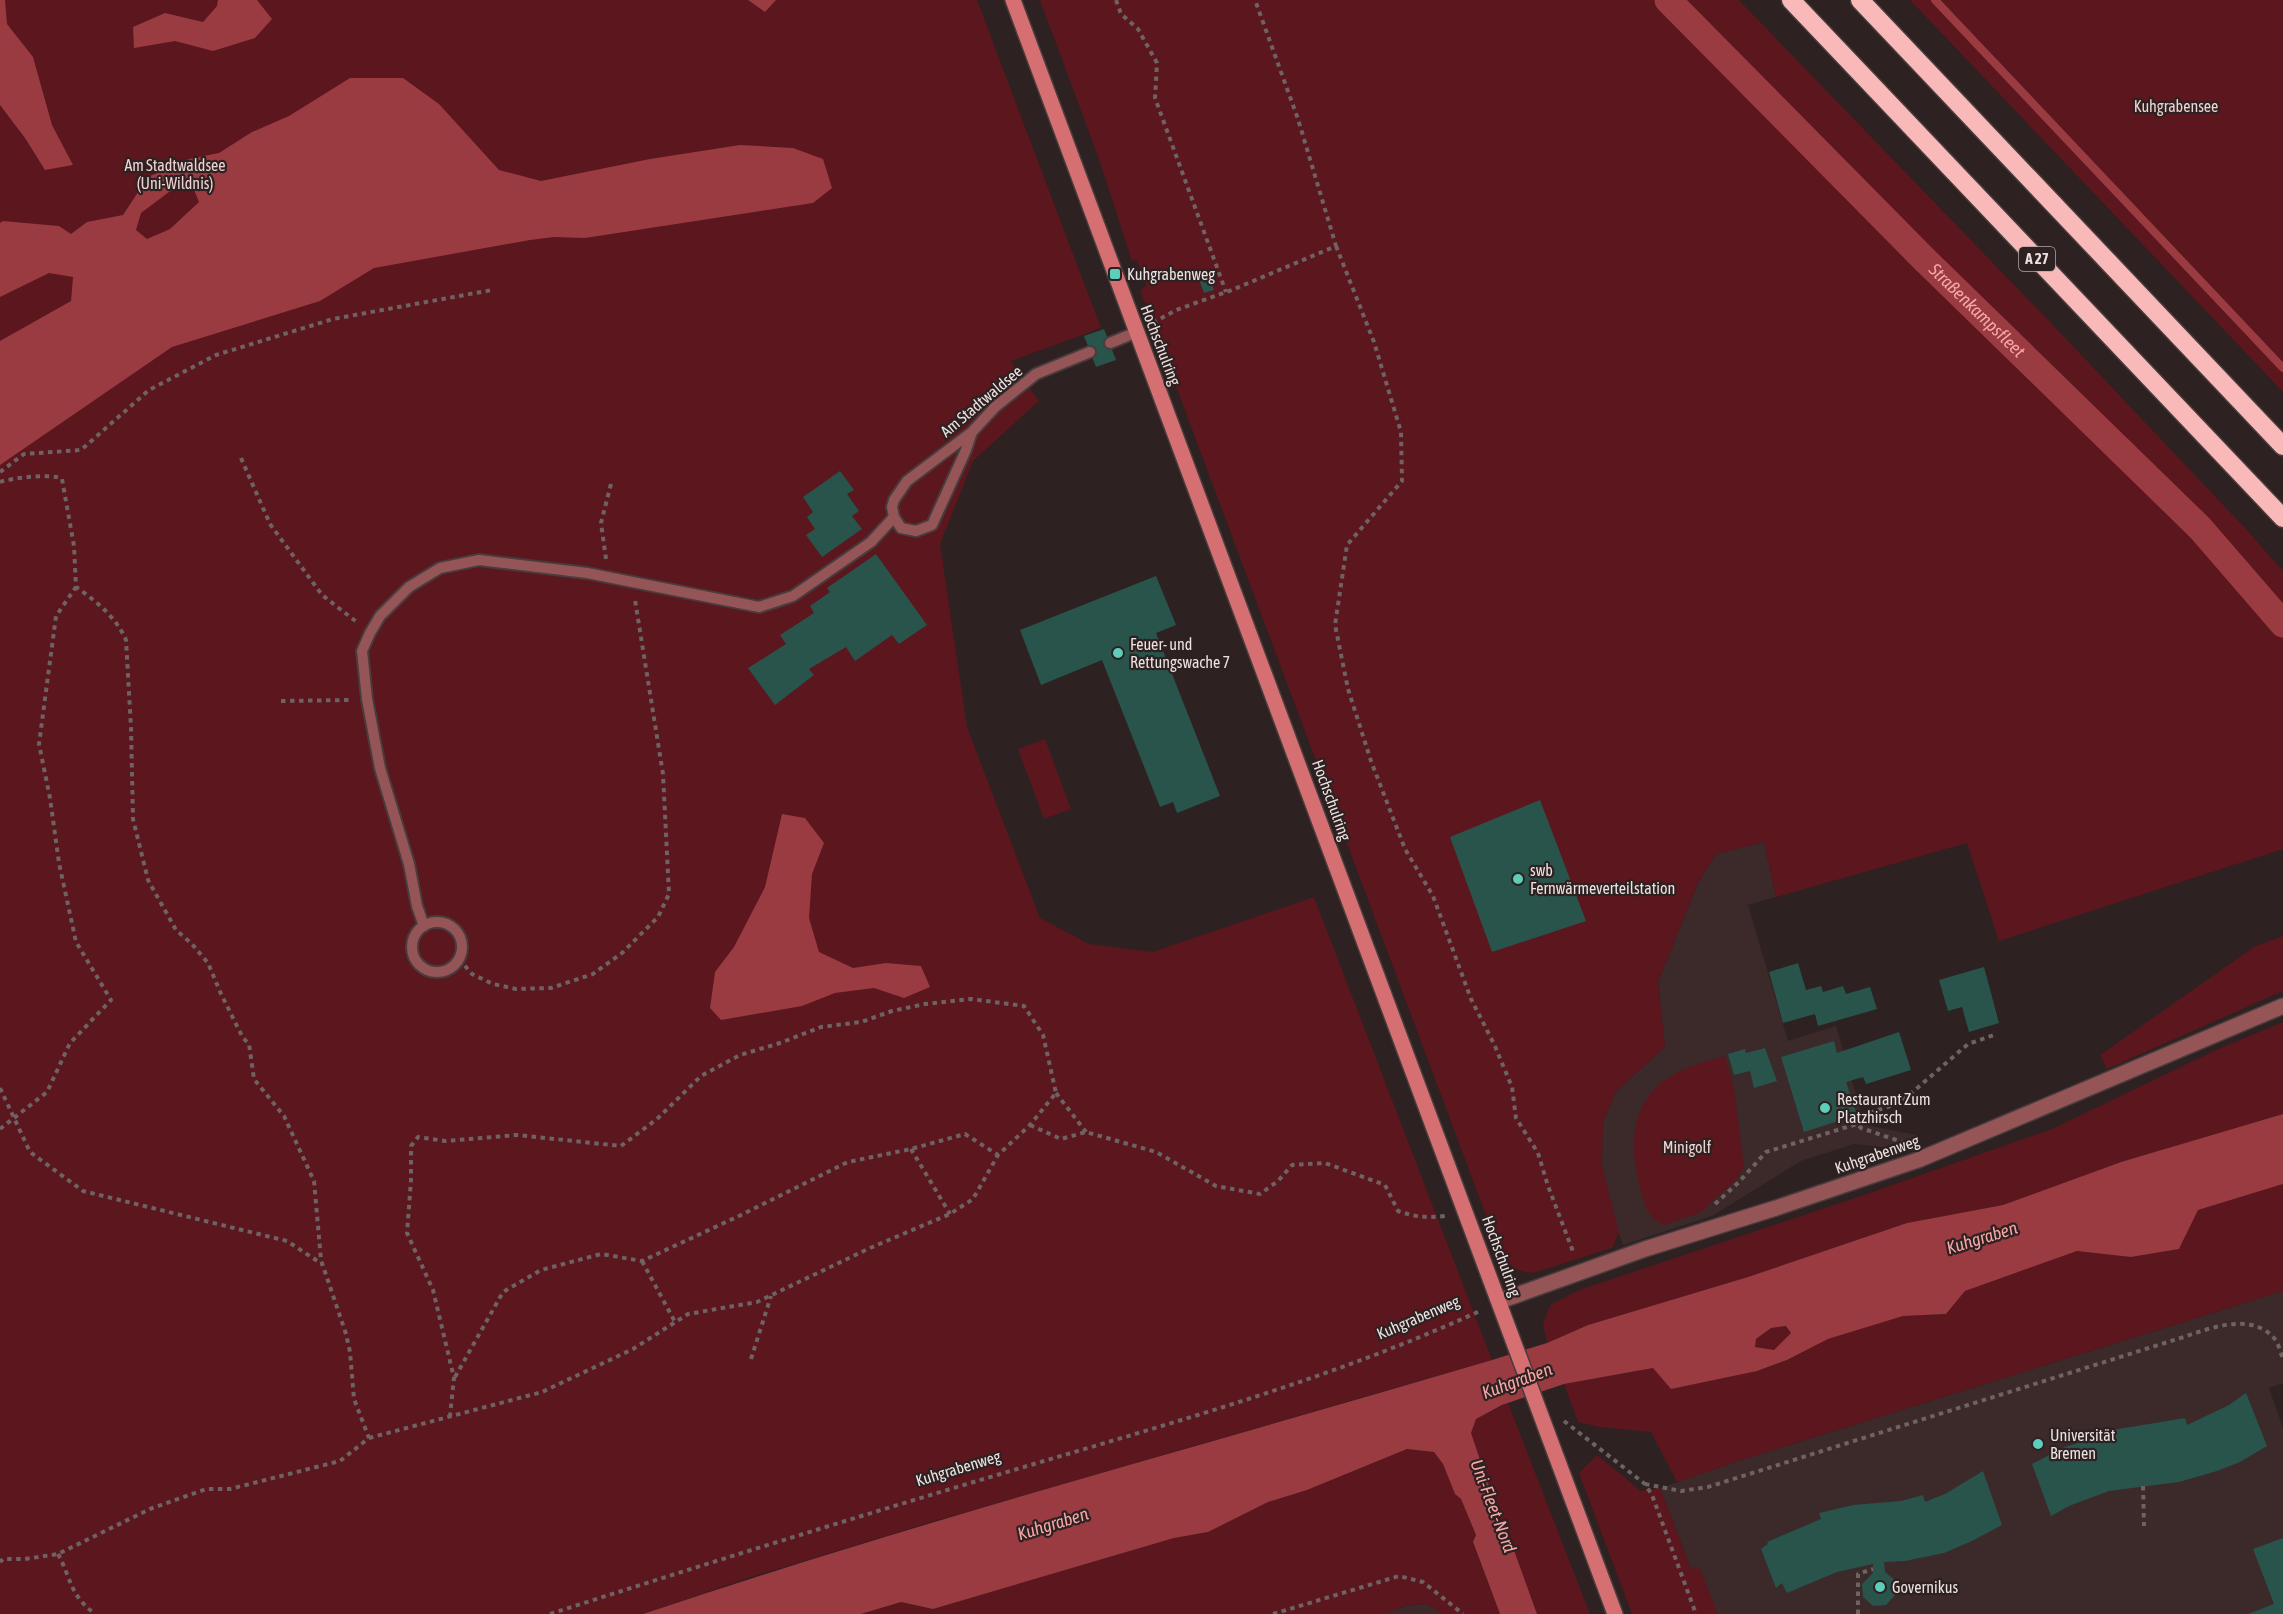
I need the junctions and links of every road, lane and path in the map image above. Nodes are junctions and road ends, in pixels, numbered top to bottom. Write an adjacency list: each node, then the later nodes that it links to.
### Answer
1 (1013, 0): 9 (street, Hochschulring)
2 (1116, 0): 8 (path)
3 (1255, 0): 6 (path)
4 (1791, 0): 19 (highway, A 27)
5 (1860, 0): 13 (highway)
6 (1336, 246): 8 (path); 45 (path)
7 (492, 290): 15 (path)
8 (1226, 292): 9 (path)
9 (1137, 332): 10 (lane); 42 (street, Hochschulring)
10 (1110, 344)
11 (1090, 352): 12 (lane, Am Stadtwaldsee)
12 (972, 432): 18 (lane, Am Stadtwaldsee); 18 (lane)
13 (2283, 446)
14 (241, 458): 23 (path)
15 (0, 472)
16 (612, 480): 20 (path)
17 (0, 482): 22 (path)
18 (894, 517): 21 (lane)
19 (2283, 518)
20 (609, 577): 21 (lane); 23 (lane)
21 (632, 582): 27 (path)
22 (76, 587): 32 (path); 44 (path)
23 (370, 633): 24 (lane)
24 (367, 699): 25 (path); 26 (lane)
25 (281, 701)
26 (424, 926): 27 (lane); 27 (lane)
27 (459, 959)
28 (2283, 1006): 39 (street, Kuhgrabenweg)
29 (1997, 1034): 34 (path)
30 (0, 1088): 32 (path)
31 (1056, 1093): 33 (path); 36 (path); 51 (path)
32 (14, 1117): 35 (path); 44 (path)
33 (1030, 1125): 36 (path); 38 (path)
34 (1857, 1125): 39 (path); 40 (path)
35 (0, 1128)
36 (1086, 1132): 42 (path)
37 (911, 1149): 38 (path); 41 (path); 43 (path)
38 (998, 1155): 41 (path)
39 (1918, 1160): 45 (street, Kuhgrabenweg)
40 (1714, 1205)
41 (950, 1214): 46 (path)
42 (1467, 1214): 47 (street, Hochschulring)
43 (642, 1261): 48 (path); 51 (path)
44 (322, 1264): 54 (path)
45 (1581, 1272): 47 (street, Kuhgrabenweg)
46 (771, 1295): 48 (path); 49 (path)
47 (1500, 1301): 52 (street, Hochschulring); 62 (path, Kuhgrabenweg)
48 (675, 1322): 53 (path)
49 (751, 1359)
50 (2283, 1360): 55 (path)
51 (454, 1378): 53 (path)
52 (1534, 1396): 55 (path); 65 (street, Hochschulring)
53 (450, 1416): 54 (path)
54 (369, 1438): 58 (path)
55 (1645, 1484): 66 (path)
56 (2143, 1486): 57 (path)
57 (2144, 1526)
58 (58, 1554): 59 (path); 61 (path)
59 (0, 1562)
60 (1873, 1569): 67 (path)
61 (95, 1614)
62 (550, 1614)
63 (1273, 1614): 64 (path)
64 (1463, 1614)
65 (1615, 1614)
66 (1696, 1614)
67 (1858, 1614)

